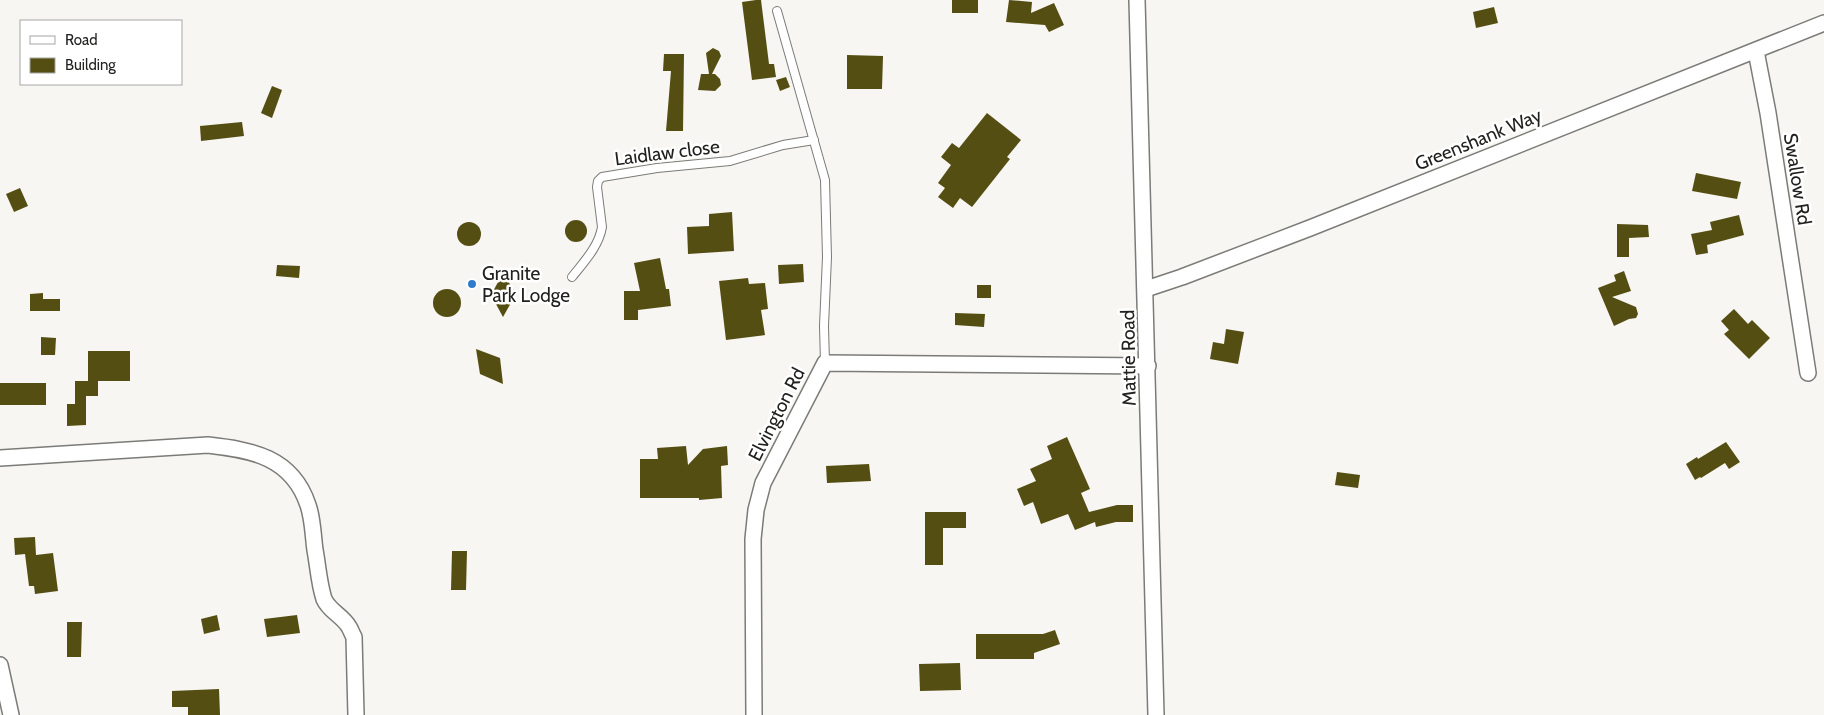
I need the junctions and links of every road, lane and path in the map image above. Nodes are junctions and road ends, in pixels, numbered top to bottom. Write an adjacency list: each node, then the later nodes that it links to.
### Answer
1 (1137, 0): 7 (street, Mattie Road)
2 (777, 11): 5 (lane)
3 (1824, 23): 4 (street, Greenshank Way)
4 (1756, 51): 7 (street, Greenshank Way); 10 (street, Swallow Rd)
5 (814, 140): 6 (lane, Laidlaw close); 8 (lane)
6 (572, 277)
7 (1146, 289): 9 (street, Mattie Road)
8 (825, 363): 9 (street, Elvington Rd); 15 (street, Elvington Rd)
9 (1148, 366): 16 (street, Mattie Road)
10 (1808, 373)
11 (0, 458): 14 (street)
12 (0, 665): 13 (street)
13 (11, 715)
14 (356, 715)
15 (754, 715)
16 (1156, 715)

